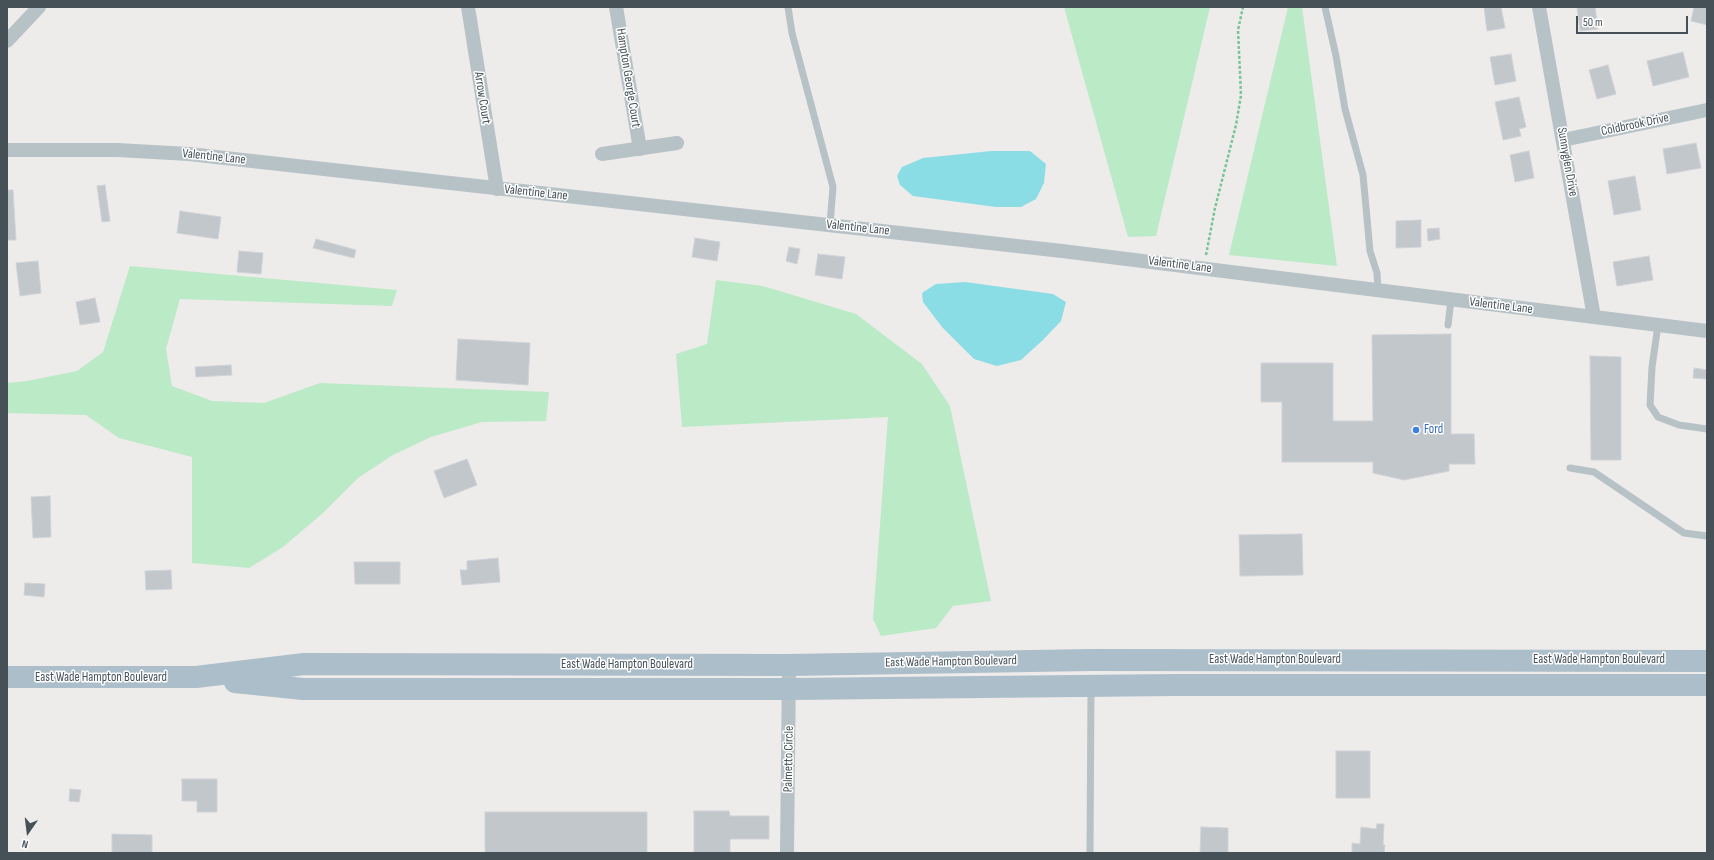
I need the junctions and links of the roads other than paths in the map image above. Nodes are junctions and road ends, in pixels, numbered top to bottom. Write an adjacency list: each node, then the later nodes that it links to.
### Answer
1 (39, 7): 7 (street)
2 (468, 7): 14 (street, Arrow Court)
3 (616, 7): 11 (street, Hampton George Court)
4 (788, 7): 15 (lane)
5 (1325, 7): 16 (lane)
6 (1539, 7): 9 (street, Sunnyglen Drive)
7 (7, 42)
8 (1707, 110): 9 (street, Coldbrook Drive)
9 (1563, 140): 18 (street, Sunnyglen Drive)
10 (678, 143): 11 (street)
11 (640, 149): 13 (street)
12 (7, 150): 14 (street, Valentine Lane)
13 (602, 154)
14 (497, 189): 15 (street, Valentine Lane)
15 (830, 224): 16 (street, Valentine Lane)
16 (1378, 291): 17 (street, Valentine Lane)
17 (1451, 300): 18 (street, Valentine Lane); 19 (lane)
18 (1594, 317): 20 (street, Valentine Lane)
19 (1448, 325)
20 (1658, 325): 21 (street, Valentine Lane); 22 (lane)
21 (1707, 331)
22 (1707, 429)
23 (1570, 468): 24 (lane)
24 (1707, 536)
25 (1707, 660): 29 (main road, East Wade Hampton Boulevard)
26 (420, 664): 27 (main road, East Wade Hampton Boulevard); 31 (main road, East Wade Hampton Boulevard); 34 (main road)
27 (606, 665): 28 (main road, East Wade Hampton Boulevard); 35 (main road)
28 (719, 665): 29 (main road, East Wade Hampton Boulevard); 36 (main road)
29 (789, 665): 37 (street, Palmetto Circle)
30 (7, 677): 31 (main road, East Wade Hampton Boulevard)
31 (196, 677): 34 (main road, East Wade Hampton Boulevard)
32 (1707, 685): 33 (main road, East Wade Hampton Boulevard)
33 (1091, 686): 37 (main road, East Wade Hampton Boulevard); 39 (lane)
34 (420, 689): 35 (main road, East Wade Hampton Boulevard)
35 (605, 689): 36 (main road, East Wade Hampton Boulevard)
36 (719, 689): 37 (main road, East Wade Hampton Boulevard)
37 (790, 689): 38 (street, Palmetto Circle)
38 (787, 853)
39 (1090, 853)

